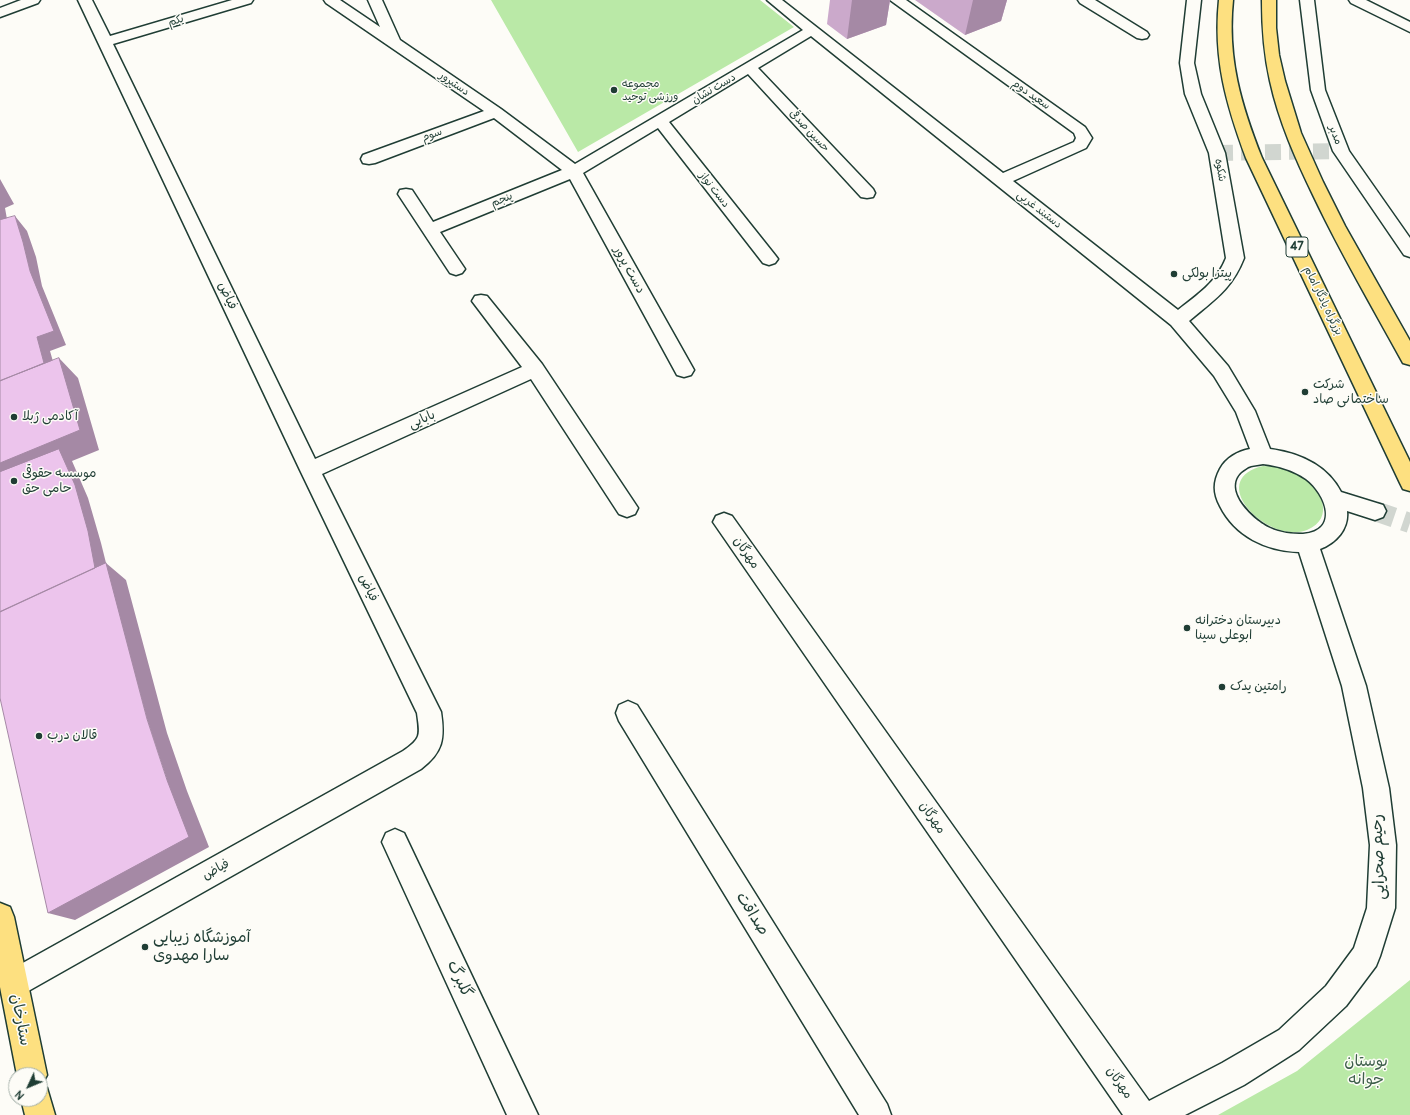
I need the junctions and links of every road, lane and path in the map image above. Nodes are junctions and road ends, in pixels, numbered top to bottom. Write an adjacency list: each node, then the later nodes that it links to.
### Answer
1 (85, 0): 18 (street, فیاض)
2 (246, 0): 18 (street, یکم)
3 (331, 0): 19 (street, دستپرور)
4 (374, 0): 19 (street)
5 (897, 0): 25 (street, سعید دوم)
6 (1085, 0): 17 (street)
7 (1194, 0): 33 (street, شکوه)
8 (1226, 0): 39 (main road, بزرگراه یادگار امام / 47)
9 (1269, 0): 34 (main road)
10 (1307, 0): 29 (street, مدبر)
11 (1356, 0): 15 (street)
12 (26, 1): 14 (street)
13 (780, 1): 16 (street, دستبند غربی)
14 (0, 13)
15 (1410, 28)
16 (812, 30): 20 (street, دست نشان); 25 (street, دستبند غربی)
17 (1142, 35)
18 (106, 42): 38 (street, فیاض)
19 (394, 43): 21 (street, دستپرور)
20 (750, 68): 22 (street, دست نشان); 26 (street, حسین صدقی)
21 (496, 112): 23 (street, سوم); 24 (street, دستپرور)
22 (660, 121): 24 (street, دست نشان); 30 (street, دست نواز)
23 (369, 159)
24 (574, 171): 28 (street, پنجم); 36 (street, دست پرور)
25 (1001, 180): 33 (street, دستبند غربی)
26 (867, 193)
27 (406, 194): 28 (street)
28 (430, 230): 31 (street)
29 (1410, 251)
30 (769, 259)
31 (456, 269)
32 (481, 301): 35 (street)
33 (1178, 320): 37 (street, دستبند غربی)
34 (1410, 358)
35 (535, 370): 38 (street, بابایی); 41 (street)
36 (684, 370)
37 (1262, 456): 40 (street); 44 (street)
38 (310, 470): 48 (street, فیاض)
39 (1410, 483)
40 (1333, 498): 42 (street); 44 (street)
41 (627, 508)
42 (1375, 511)
43 (724, 522): 52 (street, مهرگان)
44 (1307, 544): 53 (street, رحیم صحرایی)
45 (628, 714): 51 (street, صداقت)
46 (395, 842): 50 (street, گلبرگ)
47 (0, 917): 48 (main road, ستارخان)
48 (13, 984): 49 (main road, ستارخان)
49 (30, 1067)
50 (523, 1115)
51 (876, 1115)
52 (1141, 1115)
53 (1154, 1115)

